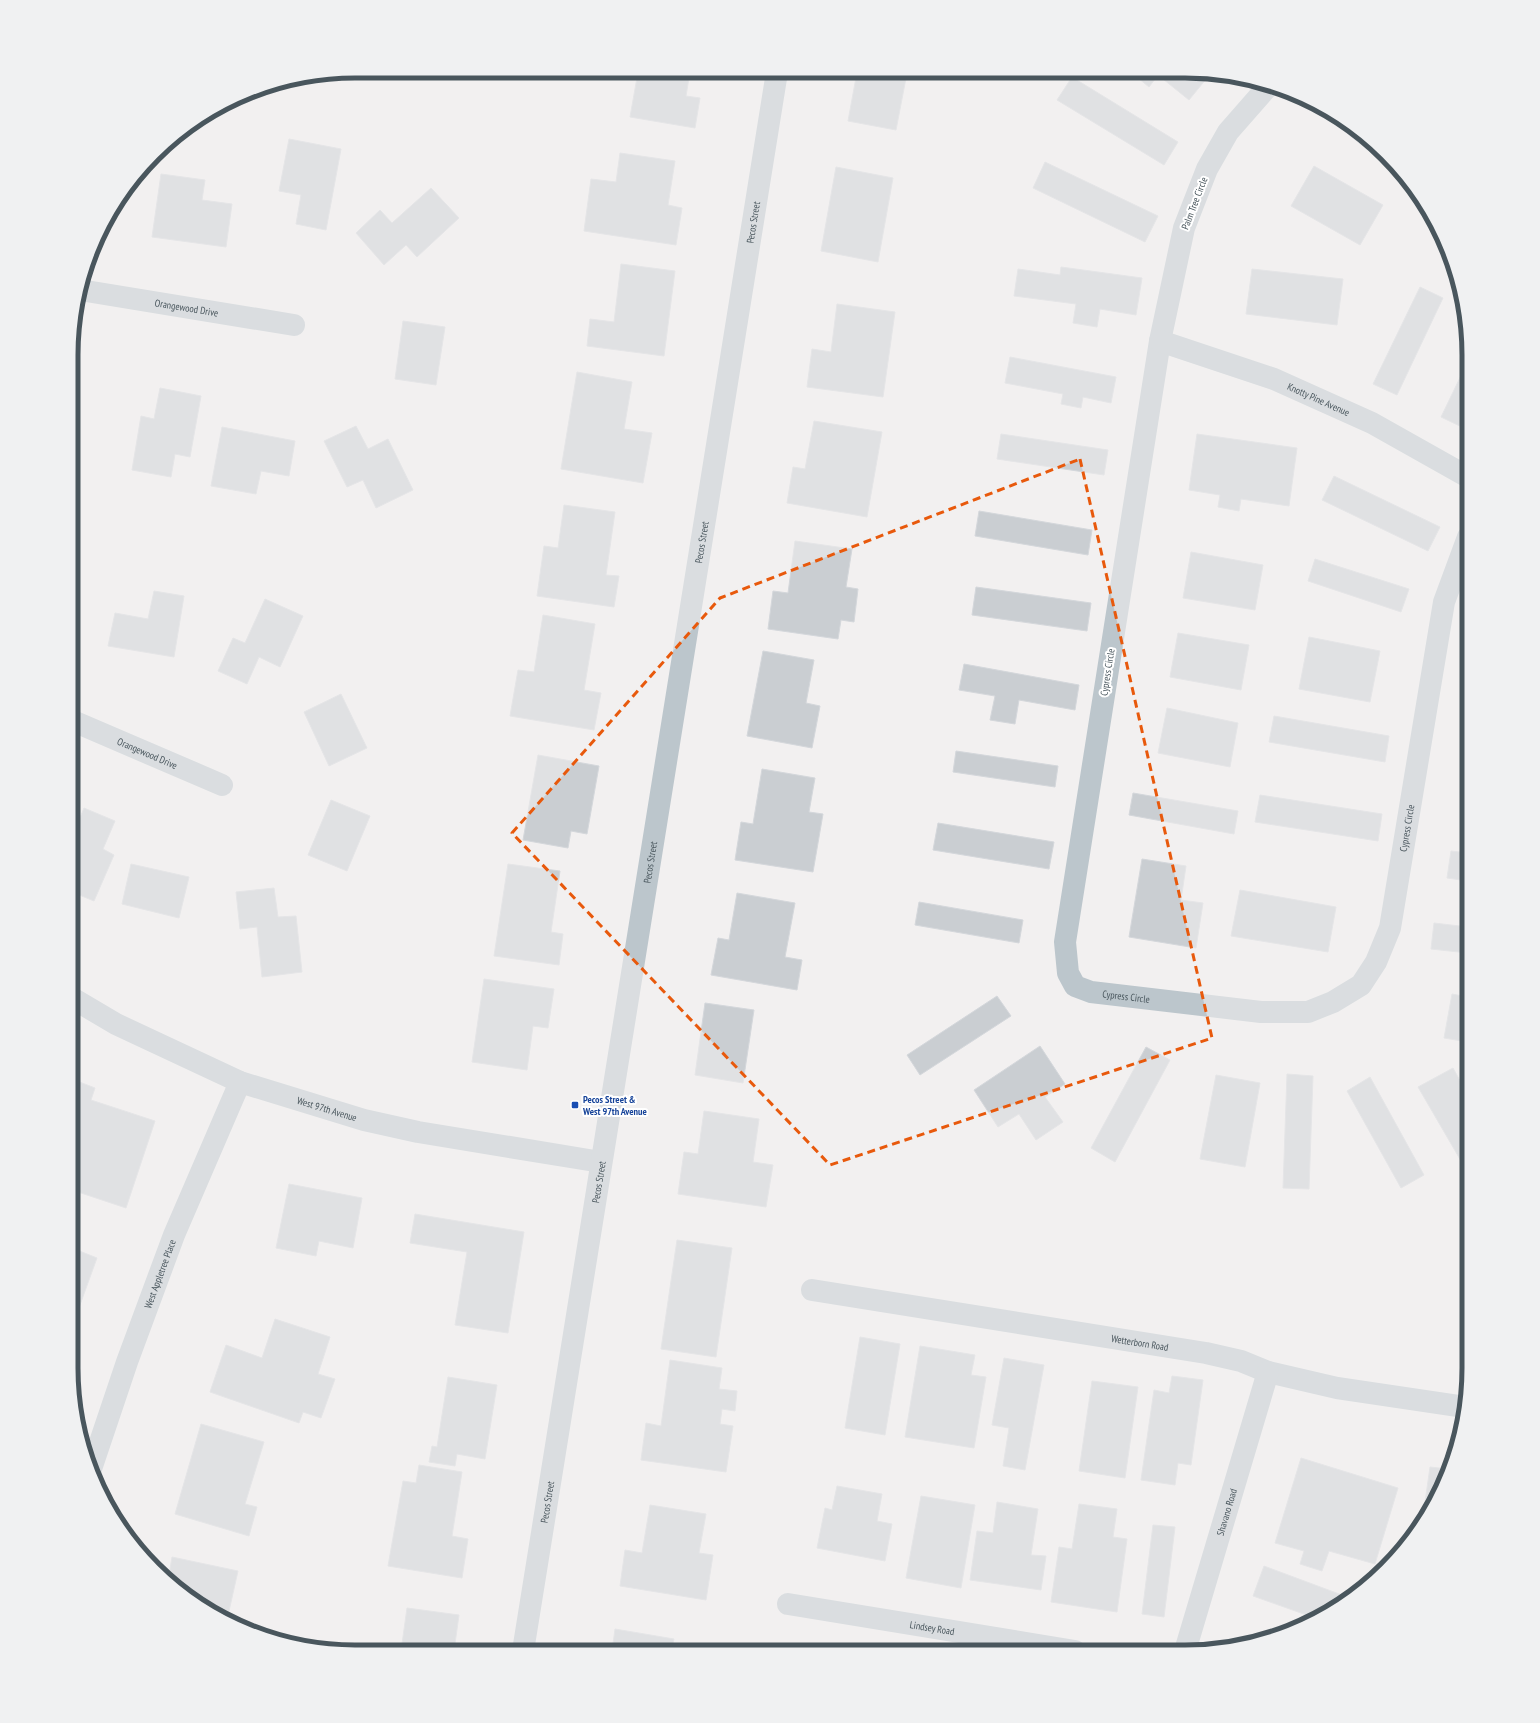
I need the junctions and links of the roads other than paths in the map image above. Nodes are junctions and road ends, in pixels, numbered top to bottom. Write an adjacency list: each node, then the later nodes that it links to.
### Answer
1 (776, 78): 12 (street, Pecos Street)
2 (1265, 90): 5 (street, Palm Tree Circle)
3 (85, 291): 4 (street, Orangewood Drive)
4 (294, 325)
5 (1160, 341): 6 (street, Knotty Pine Avenue); 7 (street, Cypress Circle)
6 (1462, 474)
7 (1462, 553)
8 (78, 723): 9 (street, Orangewood Drive)
9 (222, 785)
10 (78, 1002): 11 (street, West 97th Avenue)
11 (240, 1082): 12 (street, West 97th Avenue); 16 (street, West Appletree Place)
12 (601, 1162): 18 (street, Pecos Street)
13 (812, 1290): 14 (street, Wetterborn Road)
14 (1268, 1372): 15 (street, Wetterborn Road); 20 (street, Shavano Road)
15 (1459, 1407)
16 (94, 1460)
17 (788, 1604): 19 (street, Lindsey Road)
18 (525, 1645)
19 (1038, 1645)
20 (1187, 1645)

